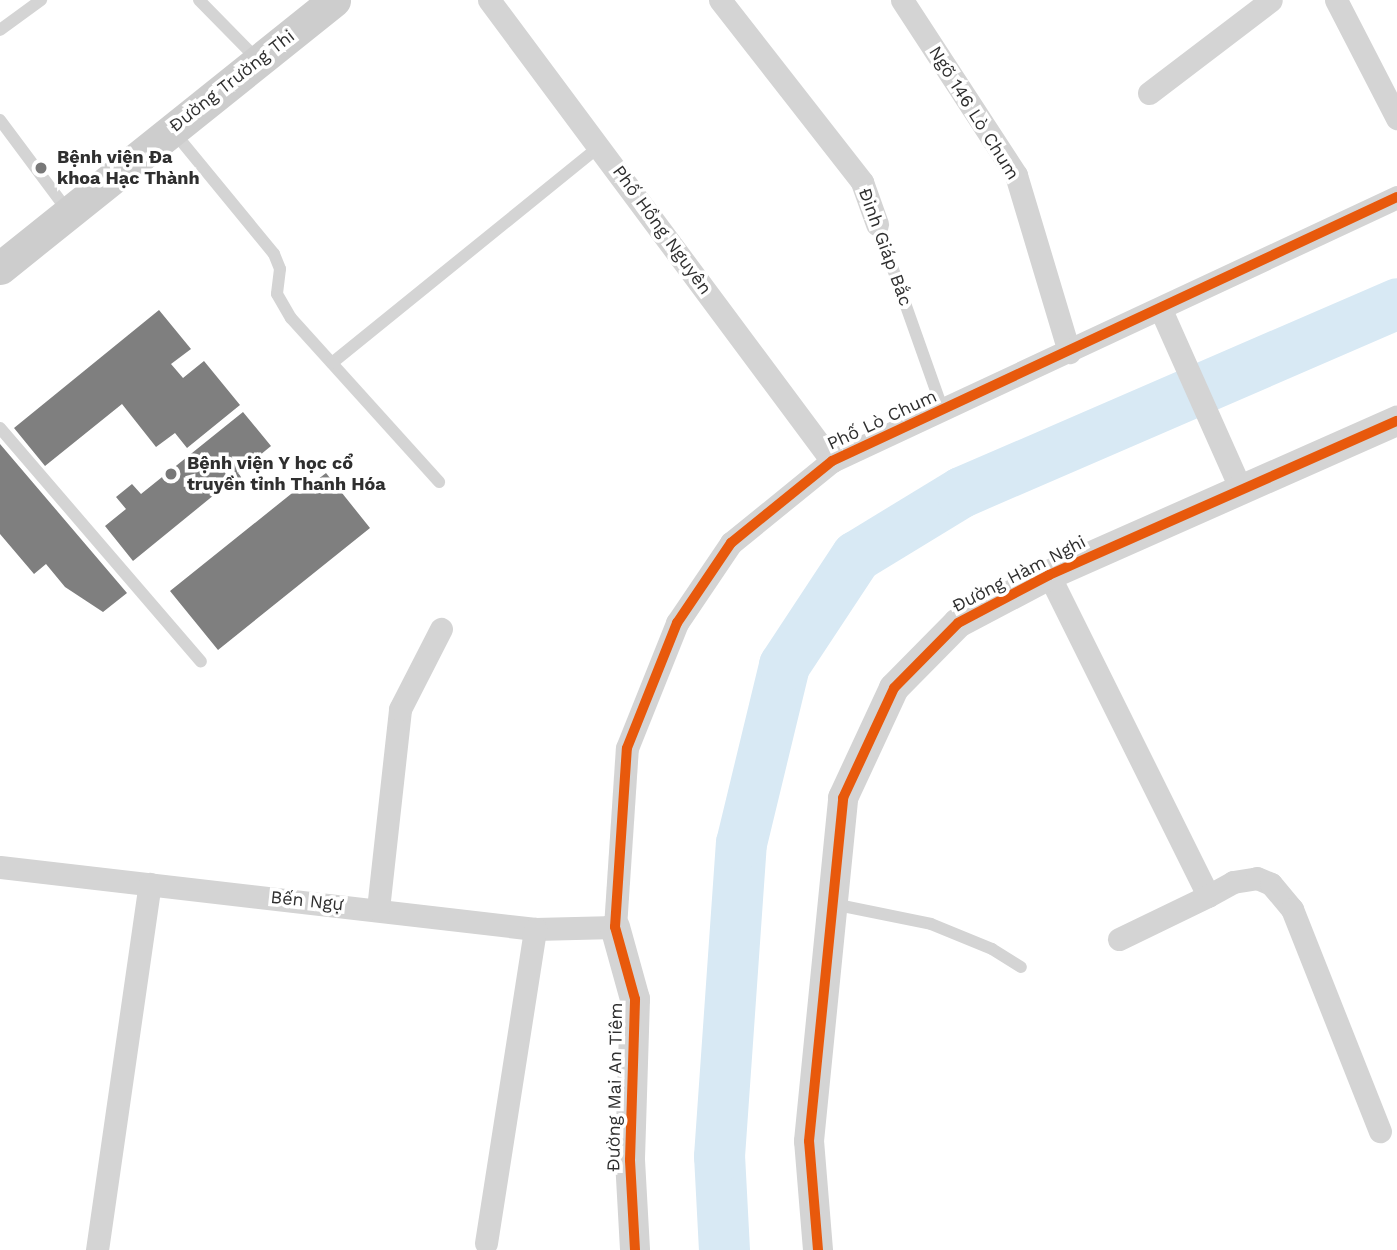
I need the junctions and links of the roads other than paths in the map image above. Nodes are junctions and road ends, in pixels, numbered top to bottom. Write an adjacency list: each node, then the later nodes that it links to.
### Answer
1 (41, 0): 9 (lane)
2 (199, 0): 10 (lane)
3 (334, 0): 10 (main road, Đường Trường Thi)
4 (489, 0): 15 (street, Phố Hồng Nguyên)
5 (720, 0): 18 (street, Đinh Giáp Bắc)
6 (902, 0): 21 (street, Ngõ 146 Lò Chum)
7 (1271, 0): 11 (street)
8 (1336, 0): 12 (street)
9 (0, 30)
10 (259, 61): 14 (main road, Đường Trường Thi)
11 (1149, 93)
12 (1397, 118)
13 (0, 120): 17 (lane)
14 (170, 128): 17 (main road, Đường Trường Thi); 22 (lane)
15 (600, 146): 22 (lane); 26 (street, Phố Hồng Nguyên)
16 (1397, 197): 20 (street, Phố Lò Chum)
17 (67, 210): 19 (main road, Đường Trường Thi)
18 (877, 224): 23 (lane, Đinh Giáp Bắc)
19 (0, 268)
20 (1161, 310): 21 (street, Phố Lò Chum); 28 (street)
21 (1069, 352): 23 (street, Phố Lò Chum)
22 (332, 363): 27 (lane)
23 (943, 410): 26 (street, Phố Lò Chum)
24 (1397, 421): 28 (street, Đường Hàm Nghi)
25 (0, 428): 31 (lane)
26 (832, 461): 37 (street, Phố Lò Chum)
27 (439, 482)
28 (1241, 490): 29 (street, Đường Hàm Nghi)
29 (1049, 575): 34 (street); 35 (street, Đường Hàm Nghi)
30 (440, 629): 36 (street)
31 (201, 662)
32 (0, 867): 33 (street, Bến Ngự)
33 (150, 884): 36 (street, Bến Ngự); 43 (street)
34 (1208, 896): 39 (street); 41 (street)
35 (833, 904): 40 (lane); 45 (street, Đường Hàm Nghi)
36 (378, 909): 38 (street, Bến Ngự)
37 (615, 927): 38 (street, Bến Ngự); 44 (street, Đường Mai An Tiêm)
38 (534, 929): 42 (street)
39 (1119, 939)
40 (1021, 967)
41 (1380, 1131)
42 (485, 1243)
43 (97, 1250)
44 (635, 1250)
45 (818, 1250)

